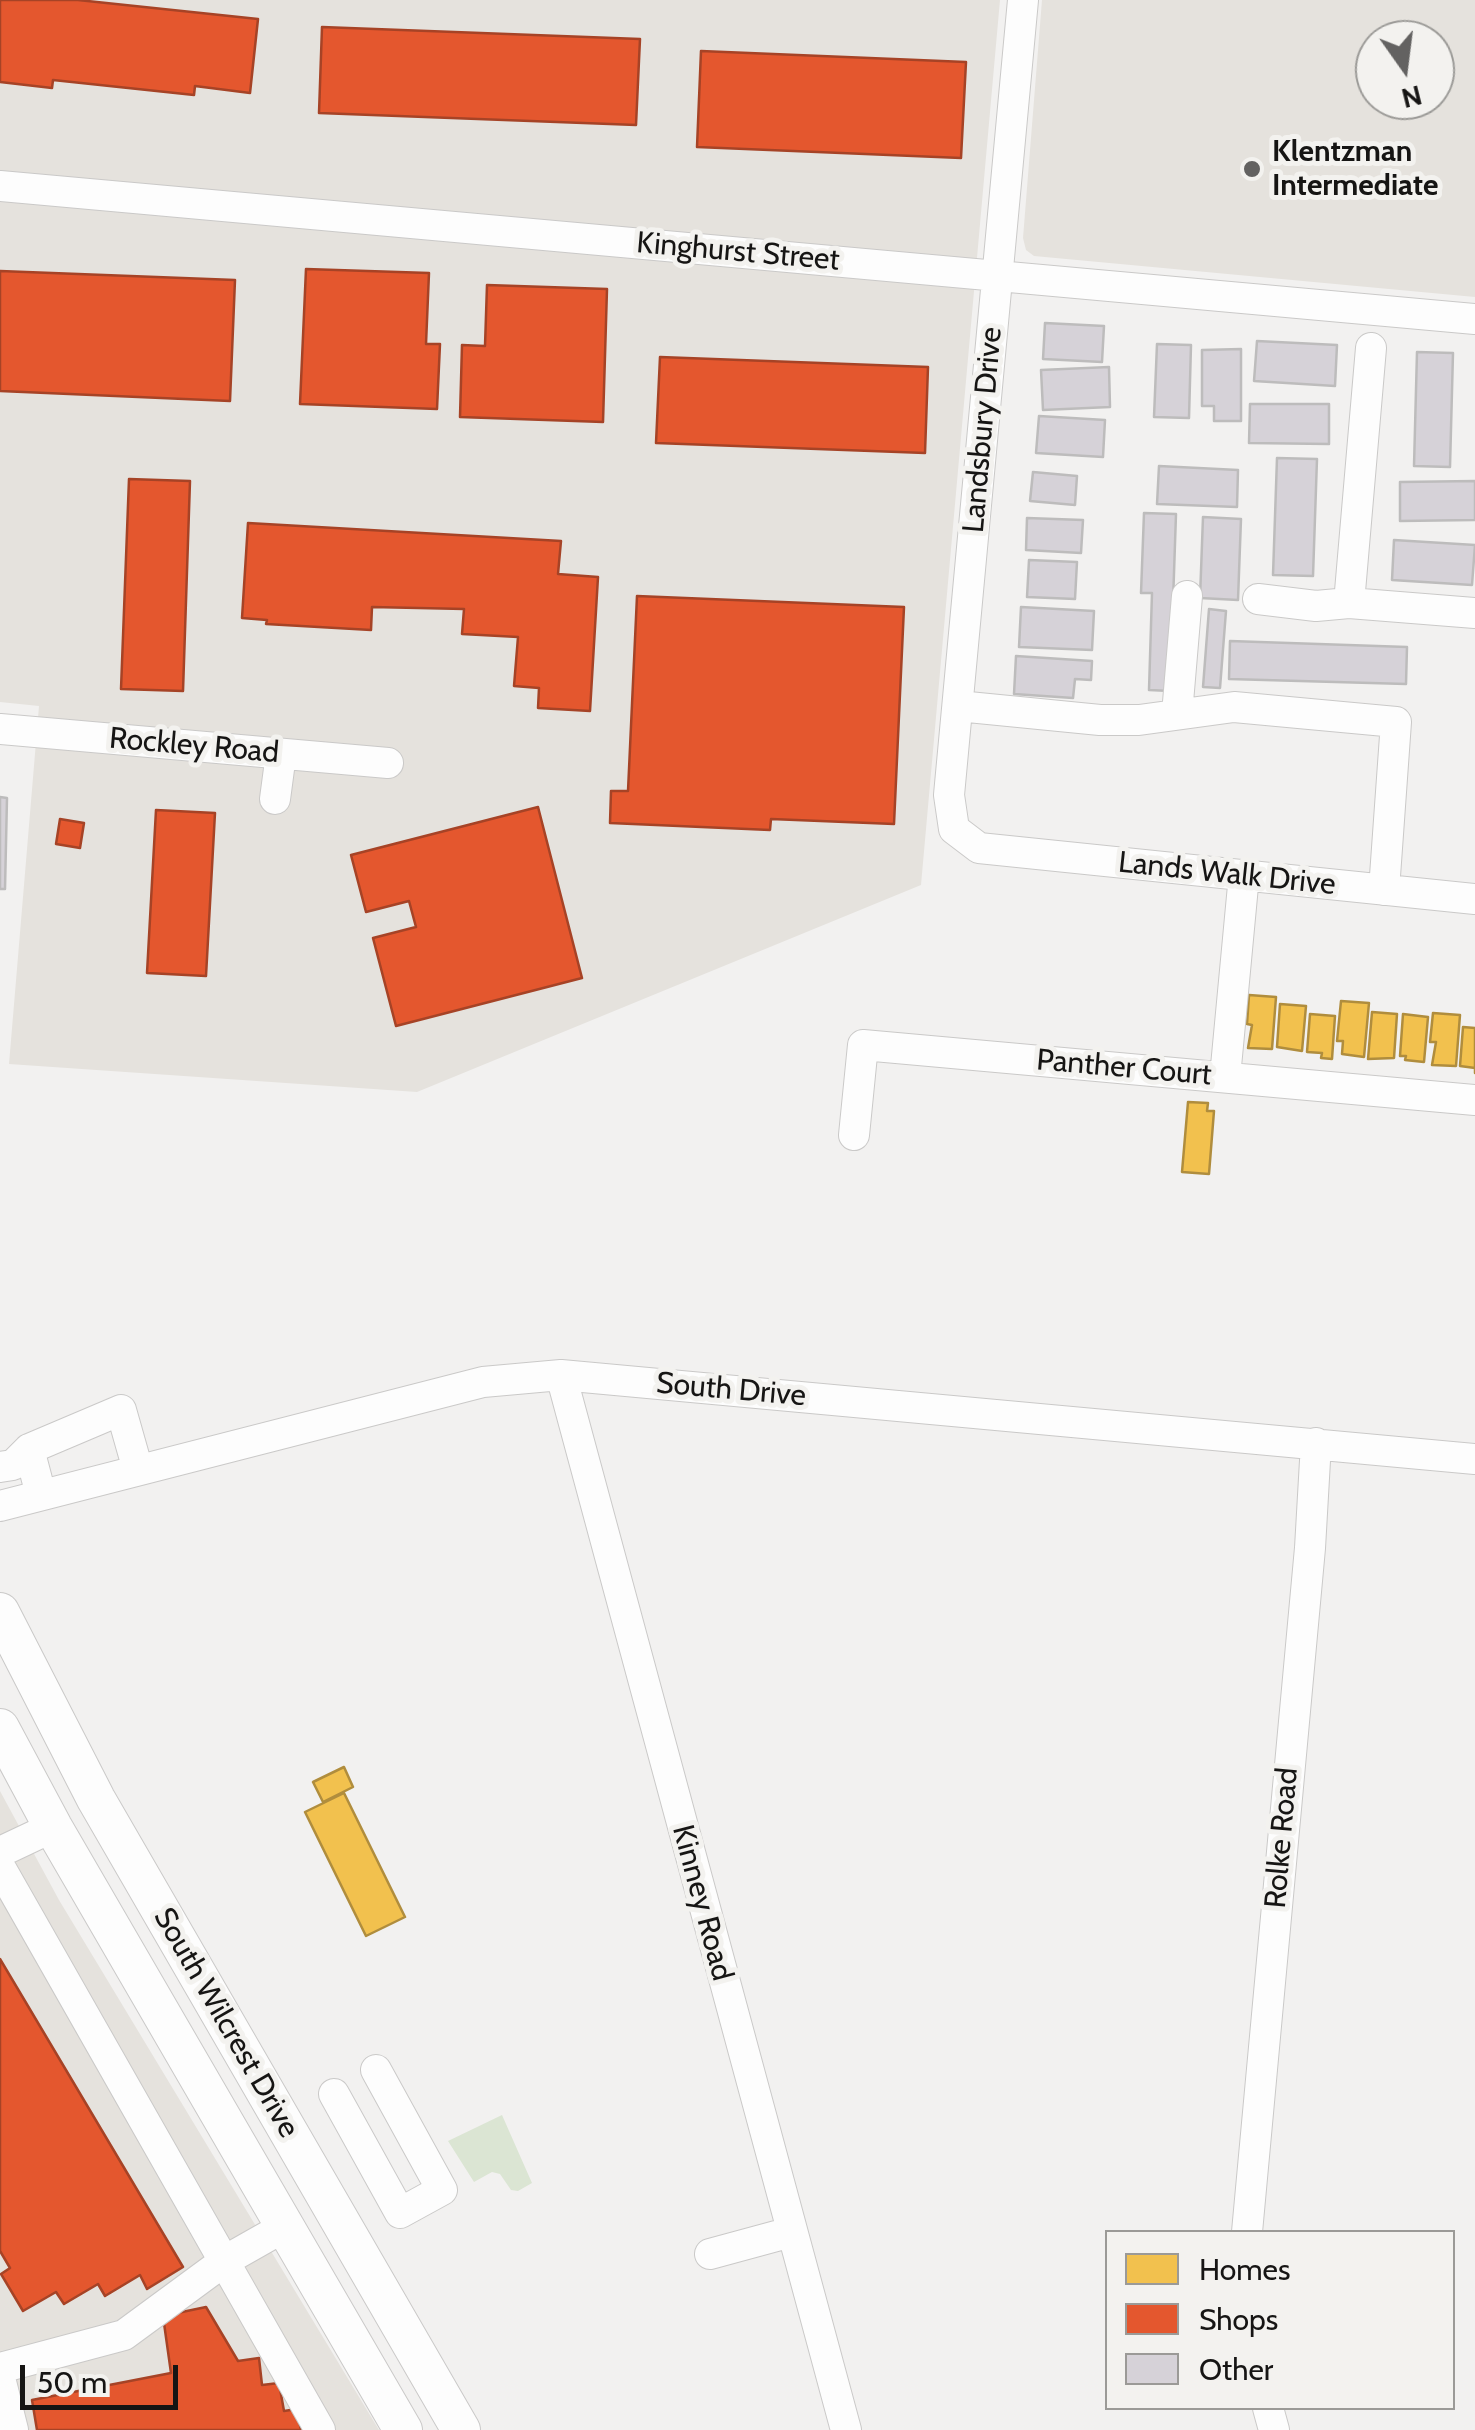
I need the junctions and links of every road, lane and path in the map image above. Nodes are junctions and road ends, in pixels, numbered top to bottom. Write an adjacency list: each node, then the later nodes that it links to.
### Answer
1 (1022, 0): 3 (street, Landsbury Drive)
2 (0, 186): 3 (street, Kinghurst Street)
3 (997, 275): 4 (street, Kinghurst Street); 10 (street, Landsbury Drive)
4 (1475, 319)
5 (1371, 348): 8 (street)
6 (1187, 596): 11 (street)
7 (1258, 599): 8 (street)
8 (1350, 603): 9 (street)
9 (1475, 613)
10 (958, 706): 11 (street); 16 (street, Landsbury Drive)
11 (1177, 714): 18 (street)
12 (0, 729): 13 (street, Rockley Road)
13 (281, 754): 14 (street, Rockley Road); 15 (street)
14 (388, 764)
15 (275, 798)
16 (979, 848): 17 (street, Lands Walk Drive)
17 (1244, 875): 18 (street, Lands Walk Drive); 20 (street)
18 (1384, 890): 19 (street, Lands Walk Drive)
19 (1475, 899)
20 (1225, 1077): 21 (street, Panther Court); 22 (street, Panther Court)
21 (1475, 1100)
22 (854, 1134)
23 (561, 1375): 24 (street, South Drive); 28 (street, South Drive); 43 (street, Kinney Road)
24 (1316, 1443): 26 (street, South Drive); 42 (street, Rolke Road)
25 (29, 1450): 27 (street); 28 (street); 29 (street)
26 (1475, 1459)
27 (0, 1467)
28 (138, 1470): 29 (street, South Drive)
29 (40, 1495): 30 (street, South Drive)
30 (0, 1506)
31 (0, 1612): 33 (main road, South Wilcrest Drive)
32 (0, 1728): 34 (main road, South Wilcrest Drive)
33 (96, 1799): 34 (main road); 37 (main road, South Wilcrest Drive)
34 (53, 1827): 35 (street); 39 (main road, South Wilcrest Drive)
35 (0, 1852)
36 (0, 1867): 45 (street)
37 (241, 2048): 39 (main road); 46 (main road, South Wilcrest Drive)
38 (376, 2070): 40 (street)
39 (198, 2076): 41 (main road, South Wilcrest Drive)
40 (334, 2094)
41 (286, 2226): 45 (street); 47 (main road, South Wilcrest Drive)
42 (1247, 2230)
43 (791, 2232): 44 (street); 54 (street, Kinney Road)
44 (710, 2254)
45 (226, 2260): 48 (street); 51 (street)
46 (386, 2300): 47 (main road); 53 (main road, South Wilcrest Drive)
47 (344, 2326): 52 (main road, South Wilcrest Drive)
48 (0, 2368)
49 (0, 2378): 50 (street)
50 (13, 2430)
51 (320, 2430)
52 (403, 2430)
53 (461, 2430)
54 (846, 2430)

